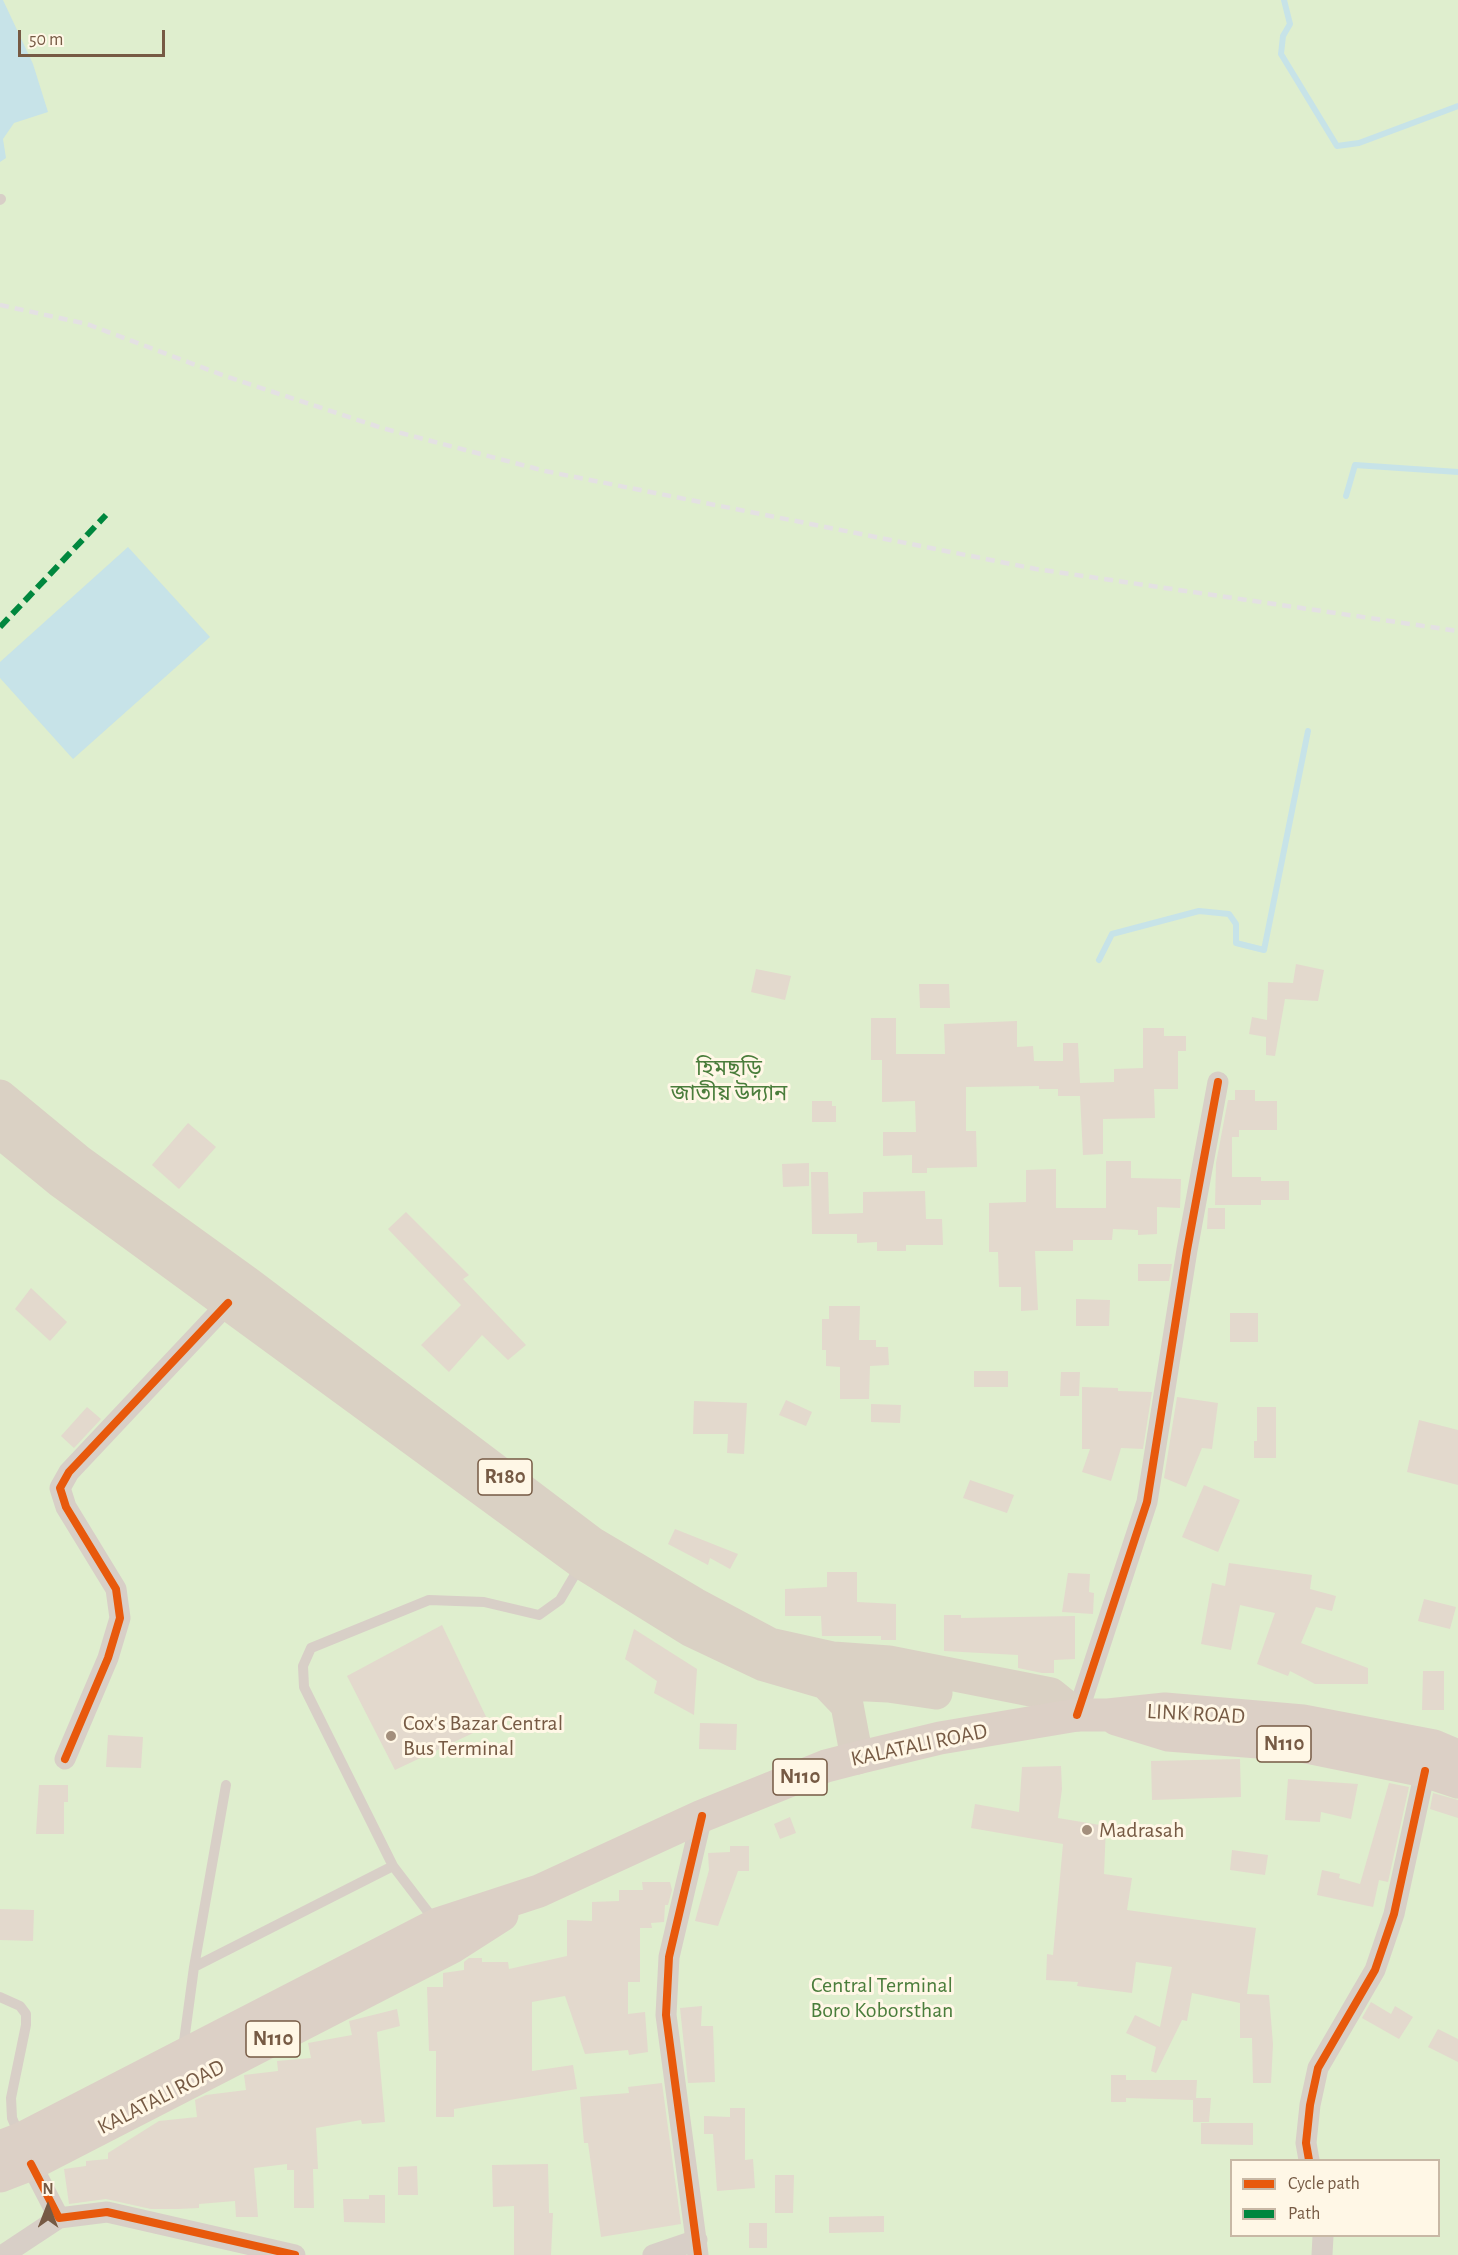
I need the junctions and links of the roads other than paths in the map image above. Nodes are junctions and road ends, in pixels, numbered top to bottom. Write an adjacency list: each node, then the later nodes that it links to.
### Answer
1 (1218, 1082): 7 (street)
2 (0, 1096): 7 (main road, R180)
3 (0, 1132): 4 (main road, R180)
4 (228, 1303): 5 (main road, R180); 10 (street)
5 (582, 1563): 6 (main road, R180); 15 (lane)
6 (826, 1683): 7 (main road, R180); 9 (main road)
7 (1092, 1715): 8 (highway, LINK ROAD / N110); 9 (highway, KALATALI ROAD / N110); 11 (highway, LINK ROAD / N110)
8 (1458, 1756)
9 (857, 1758): 14 (highway, KALATALI ROAD / N110)
10 (66, 1759)
11 (1425, 1771): 12 (highway, LINK ROAD / N110); 21 (street)
12 (1458, 1782)
13 (226, 1785): 17 (lane)
14 (702, 1816): 16 (highway, KALATALI ROAD / N110); 25 (street)
15 (393, 1866): 16 (lane); 17 (lane)
16 (445, 1936): 19 (highway, KALATALI ROAD / N110)
17 (194, 1967): 19 (lane)
18 (0, 1997): 20 (lane)
19 (179, 2072): 20 (highway, KALATALI ROAD / N110)
20 (18, 2150): 22 (highway, KALATALI ROAD / N110); 23 (street)
21 (1310, 2159)
22 (0, 2176)
23 (59, 2218): 26 (street); 27 (street)
24 (1323, 2237): 29 (street)
25 (697, 2247): 28 (street)
26 (3, 2255)
27 (295, 2255)
28 (653, 2255)
29 (1322, 2255)

